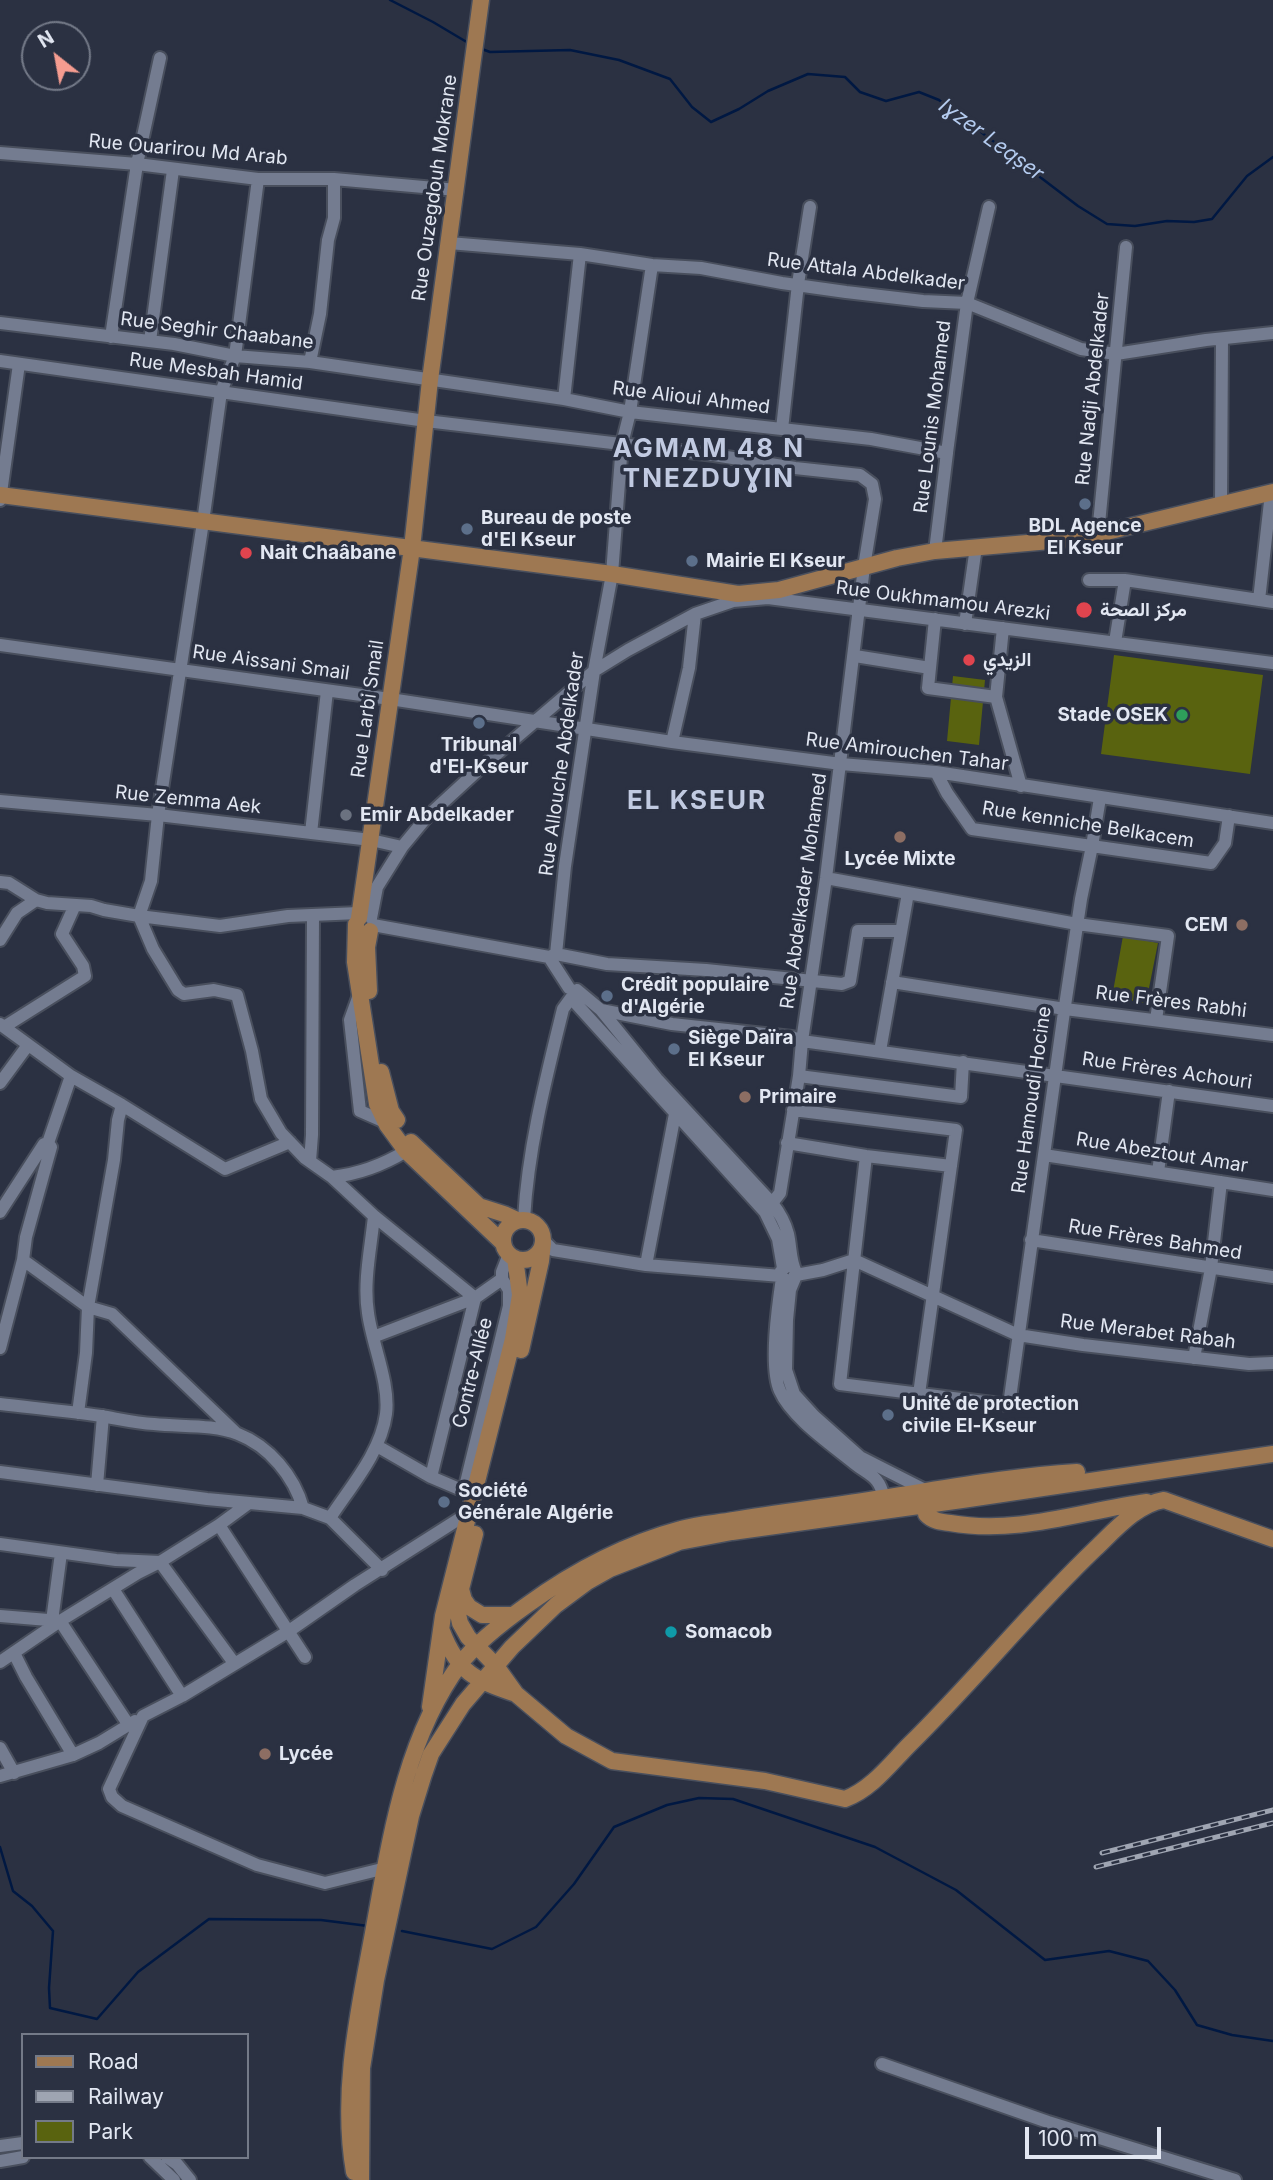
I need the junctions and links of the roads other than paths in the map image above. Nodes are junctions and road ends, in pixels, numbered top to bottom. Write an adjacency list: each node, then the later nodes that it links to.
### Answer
1 (481, 5): 8 (main road, Rue Ouzegdouh Mokrane)
2 (160, 58): 4 (street)
3 (0, 153): 4 (street, Rue Ouarirou Md Arab)
4 (137, 164): 5 (street, Rue Ouarirou Md Arab); 19 (street)
5 (173, 170): 6 (street, Rue Ouarirou Md Arab); 21 (street)
6 (258, 179): 7 (street, Rue Ouarirou Md Arab); 23 (street)
7 (334, 179): 8 (street, Rue Ouarirou Md Arab); 25 (street)
8 (457, 190): 11 (main road, Rue Ouzegdouh Mokrane)
9 (810, 207): 15 (street)
10 (989, 207): 16 (street, Rue Lounis Mohamed)
11 (449, 243): 13 (street, Rue Attala Abdelkader); 27 (main road, Rue Ouzegdouh Mokrane)
12 (1126, 247): 22 (street, Rue Nadji Abdelkader)
13 (580, 254): 14 (street, Rue Attala Abdelkader); 29 (street)
14 (652, 265): 15 (street, Rue Attala Abdelkader); 30 (street, Rue Allouche Abdelkader)
15 (799, 284): 16 (street, Rue Attala Abdelkader); 32 (street)
16 (967, 303): 22 (street, Rue Attala Abdelkader); 41 (street, Rue Lounis Mohamed)
17 (0, 323): 19 (street, Rue Seghir Chaabane)
18 (1273, 333): 20 (street, Rue Attala Abdelkader)
19 (111, 337): 21 (street, Rue Seghir Chaabane)
20 (1222, 340): 22 (street, Rue Attala Abdelkader); 36 (street)
21 (150, 341): 23 (street, Rue Seghir Chaabane)
22 (1116, 354): 38 (street, Rue Nadji Abdelkader)
23 (235, 356): 25 (street, Rue Seghir Chaabane); 28 (street)
24 (0, 362): 26 (street, Rue Mesbah Hamid)
25 (310, 362): 27 (street, Rue Seghir Chaabane)
26 (19, 364): 28 (street, Rue Mesbah Hamid); 35 (street)
27 (430, 380): 29 (street, Rue Alioui Ahmed); 31 (main road, Rue Ouzegdouh Mokrane)
28 (221, 392): 31 (street, Rue Mesbah Hamid); 37 (street)
29 (564, 399): 30 (street, Rue Alioui Ahmed)
30 (630, 412): 32 (street, Rue Alioui Ahmed); 33 (street, Rue Allouche Abdelkader)
31 (426, 421): 33 (street, Rue Mesbah Hamid); 40 (main road, Rue Larbi Smail)
32 (782, 429): 41 (street, Rue Alioui Ahmed)
33 (622, 444): 42 (street, Rue Mesbah Hamid); 44 (street, Rue Allouche Abdelkader)
34 (1272, 492): 36 (main road); 43 (street)
35 (0, 497): 37 (main road)
36 (1221, 503): 38 (main road)
37 (203, 522): 40 (main road); 59 (street)
38 (1098, 534): 39 (main road)
39 (976, 547): 41 (main road); 52 (street)
40 (412, 548): 44 (main road); 63 (main road, Rue Larbi Smail)
41 (935, 551): 42 (main road)
42 (864, 567): 44 (main road); 49 (street, Rue Abdelkader Mohamed)
43 (1268, 567): 47 (street)
44 (611, 574): 60 (street, Rue Allouche Abdelkader)
45 (1089, 580): 46 (street)
46 (1125, 580): 47 (street); 54 (street)
47 (1259, 600): 48 (street)
48 (1273, 602)
49 (859, 610): 50 (street, Rue Oukhmamou Arezki); 51 (street, Rue Oukhmamou Arezki); 56 (street, Rue Abdelkader Mohamed)
50 (695, 614): 60 (street, Rue Oukhmamou Arezki); 66 (street)
51 (935, 619): 52 (street, Rue Oukhmamou Arezki); 58 (street)
52 (965, 624): 53 (street, Rue Oukhmamou Arezki)
53 (1003, 628): 54 (street, Rue Oukhmamou Arezki); 62 (street)
54 (1115, 642): 57 (street, Rue Oukhmamou Arezki)
55 (0, 645): 59 (street, Rue Aissani Smail)
56 (855, 656): 58 (street); 67 (street, Rue Abdelkader Mohamed)
57 (1273, 663)
58 (930, 668): 62 (street)
59 (181, 670): 61 (street, Rue Aissani Smail); 72 (street)
60 (594, 671): 64 (street, Rue Oukhmamou Arezki); 65 (street, Rue Allouche Abdelkader)
61 (327, 691): 63 (street, Rue Aissani Smail); 75 (street)
62 (996, 698): 69 (street)
63 (390, 699): 64 (street, Rue Aissani Smail); 76 (main road, Rue Larbi Smail)
64 (535, 722): 65 (street, Rue Amirouchen Tahar); 78 (street, Rue Oukhmamou Arezki)
65 (586, 730): 66 (street, Rue Amirouchen Tahar); 90 (street, Rue Allouche Abdelkader)
66 (672, 742): 67 (street, Rue Amirouchen Tahar)
67 (841, 764): 68 (street, Rue Amirouchen Tahar); 79 (street, Rue Abdelkader Mohamed)
68 (936, 772): 69 (street, Rue Amirouchen Tahar); 77 (street, Rue kenniche Belkacem)
69 (1021, 786): 70 (street, Rue Amirouchen Tahar)
70 (1100, 798): 73 (street, Rue Amirouchen Tahar); 77 (street, Rue Hamoudi Hocine)
71 (0, 800): 72 (street, Rue Zemma Aek)
72 (158, 815): 75 (street, Rue Zemma Aek); 84 (street)
73 (1229, 816): 74 (street, Rue Amirouchen Tahar); 77 (street, Rue kenniche Belkacem)
74 (1273, 823)
75 (311, 833): 76 (street, Rue Zemma Aek)
76 (371, 840): 78 (street, Rue Zemma Aek); 86 (main road, Rue Larbi Smail)
77 (1092, 846): 87 (street, Rue Hamoudi Hocine)
78 (402, 847): 86 (street, Rue Oukhmamou Arezki)
79 (826, 878): 81 (street); 91 (street, Rue Abdelkader Mohamed)
80 (0, 882): 82 (street)
81 (908, 893): 87 (street); 88 (street)
82 (36, 900): 83 (street); 89 (street)
83 (75, 905): 84 (street); 97 (street)
84 (139, 916): 85 (street); 112 (street)
85 (313, 916): 86 (street); 118 (street)
86 (364, 921): 90 (street); 115 (main road); 127 (main road)
87 (1077, 924): 94 (street, Rue Hamoudi Hocine); 96 (street)
88 (901, 931): 91 (street); 92 (street)
89 (0, 940)
90 (552, 955): 91 (street); 93 (street)
91 (812, 982): 99 (street, Rue Abdelkader Mohamed)
92 (892, 982): 94 (street, Rue Frères Rabhi); 101 (street)
93 (572, 992): 95 (street); 111 (street); 127 (street)
94 (1065, 1009): 96 (street, Rue Frères Rabhi); 103 (street, Rue Hamoudi Hocine)
95 (601, 1010): 99 (street, Rue Frères Achouri); 124 (street)
96 (1156, 1020): 98 (street, Rue Frères Rabhi)
97 (2, 1026): 100 (street)
98 (1273, 1035)
99 (802, 1041): 101 (street, Rue Frères Achouri); 105 (street, Rue Abdelkader Mohamed)
100 (28, 1045): 104 (street); 106 (street)
101 (880, 1051): 102 (street, Rue Frères Achouri)
102 (963, 1062): 103 (street, Rue Frères Achouri); 105 (street)
103 (1055, 1074): 107 (street, Rue Frères Achouri); 116 (street, Rue Hamoudi Hocine)
104 (71, 1076): 108 (street); 113 (street)
105 (799, 1076): 110 (street, Rue Abdelkader Mohamed)
106 (0, 1082)
107 (1169, 1091): 109 (street, Rue Frères Achouri); 120 (street)
108 (122, 1105): 112 (street); 140 (street)
109 (1273, 1106)
110 (793, 1111): 114 (street, Rue Abdelkader Mohamed); 119 (street)
111 (676, 1114): 124 (street); 133 (street)
112 (290, 1142): 118 (street)
113 (48, 1143): 125 (street); 131 (street)
114 (788, 1143): 117 (street); 124 (street, Rue Abdelkader Mohamed)
115 (406, 1152): 121 (street); 130 (main road)
116 (1044, 1155): 120 (street, Rue Abeztout Amar); 128 (street, Rue Hamoudi Hocine)
117 (866, 1156): 119 (street); 132 (street)
118 (310, 1161): 121 (street)
119 (951, 1166): 138 (street)
120 (1158, 1172): 122 (street, Rue Abeztout Amar)
121 (332, 1177): 126 (street)
122 (1221, 1182): 123 (street, Rue Abeztout Amar); 134 (street)
123 (1273, 1190)
124 (769, 1207): 135 (street)
125 (0, 1212)
126 (374, 1216): 139 (street); 142 (street)
127 (520, 1220): 129 (main road); 130 (main road)
128 (1031, 1240): 134 (street, Rue Frères Bahmed); 141 (street, Rue Hamoudi Hocine)
129 (543, 1242): 130 (main road); 133 (street); 170 (main road)
130 (509, 1252): 137 (street, Contre-Allée); 156 (main road)
131 (23, 1260): 140 (street); 143 (street)
132 (854, 1260): 135 (street); 138 (street, Rue Merabet Rabah); 146 (street)
133 (646, 1265): 135 (street)
134 (1210, 1268): 136 (street, Rue Frères Bahmed); 144 (street)
135 (788, 1273): 157 (street); 158 (street)
136 (1273, 1277)
137 (502, 1279): 139 (street); 156 (street, Contre-Allée)
138 (933, 1296): 141 (street, Rue Merabet Rabah); 146 (street)
139 (475, 1298): 142 (street); 154 (street)
140 (88, 1307): 148 (street); 150 (street)
141 (1018, 1335): 144 (street, Rue Merabet Rabah); 146 (street, Rue Hamoudi Hocine)
142 (373, 1337): 151 (street)
143 (0, 1348)
144 (1194, 1358): 145 (street, Rue Merabet Rabah)
145 (1273, 1363)
146 (919, 1394)
147 (0, 1404): 148 (street)
148 (78, 1413): 149 (street)
149 (103, 1416): 150 (street); 155 (street)
150 (236, 1432): 161 (street)
151 (377, 1446): 154 (street); 163 (street)
152 (1273, 1454): 157 (main road)
153 (0, 1472): 155 (street)
154 (431, 1477): 156 (street)
155 (97, 1485): 160 (street)
156 (470, 1492): 162 (main road)
157 (926, 1497): 158 (main road); 159 (main road); 178 (main road)
158 (884, 1498): 172 (main road)
159 (1157, 1501): 165 (main road); 186 (main road)
160 (249, 1503): 161 (street); 164 (street)
161 (303, 1508): 163 (street)
162 (470, 1512): 169 (street); 175 (main road)
163 (330, 1518): 169 (street)
164 (219, 1525): 168 (street); 176 (street)
165 (1273, 1539)
166 (0, 1544): 167 (street)
167 (61, 1553): 168 (street); 174 (street)
168 (160, 1562): 171 (street); 182 (street)
169 (382, 1570): 176 (street)
170 (462, 1585): 172 (main road); 177 (main road)
171 (113, 1589): 174 (street); 187 (street)
172 (513, 1615): 177 (main road)
173 (0, 1616): 174 (street)
174 (56, 1621): 179 (street); 191 (street)
175 (442, 1629): 183 (main road); 190 (main road)
176 (289, 1631): 180 (street); 182 (street)
177 (477, 1645): 183 (main road); 184 (main road)
178 (512, 1647): 184 (main road); 186 (main road)
179 (14, 1653): 181 (street); 193 (street)
180 (305, 1657)
181 (0, 1662)
182 (234, 1663): 187 (street)
183 (460, 1665): 185 (main road); 190 (main road)
184 (496, 1667): 185 (main road); 186 (main road)
185 (481, 1682): 186 (main road); 189 (main road)
186 (516, 1694): 189 (main road)
187 (182, 1696): 188 (street)
188 (143, 1716): 191 (street); 196 (street)
189 (454, 1716): 207 (main road)
190 (428, 1720): 196 (main road)
191 (128, 1724): 193 (street)
192 (0, 1748): 194 (street)
193 (74, 1755): 194 (street)
194 (14, 1773): 195 (street)
195 (0, 1776)
196 (386, 1868): 206 (main road)
197 (882, 2064): 208 (street)
198 (21, 2143): 199 (street)
199 (0, 2146)
200 (21, 2157): 203 (street)
201 (152, 2159): 204 (street)
202 (170, 2159): 205 (street)
203 (0, 2161)
204 (174, 2180)
205 (190, 2180)
206 (355, 2180)
207 (361, 2180)
208 (1235, 2180)

